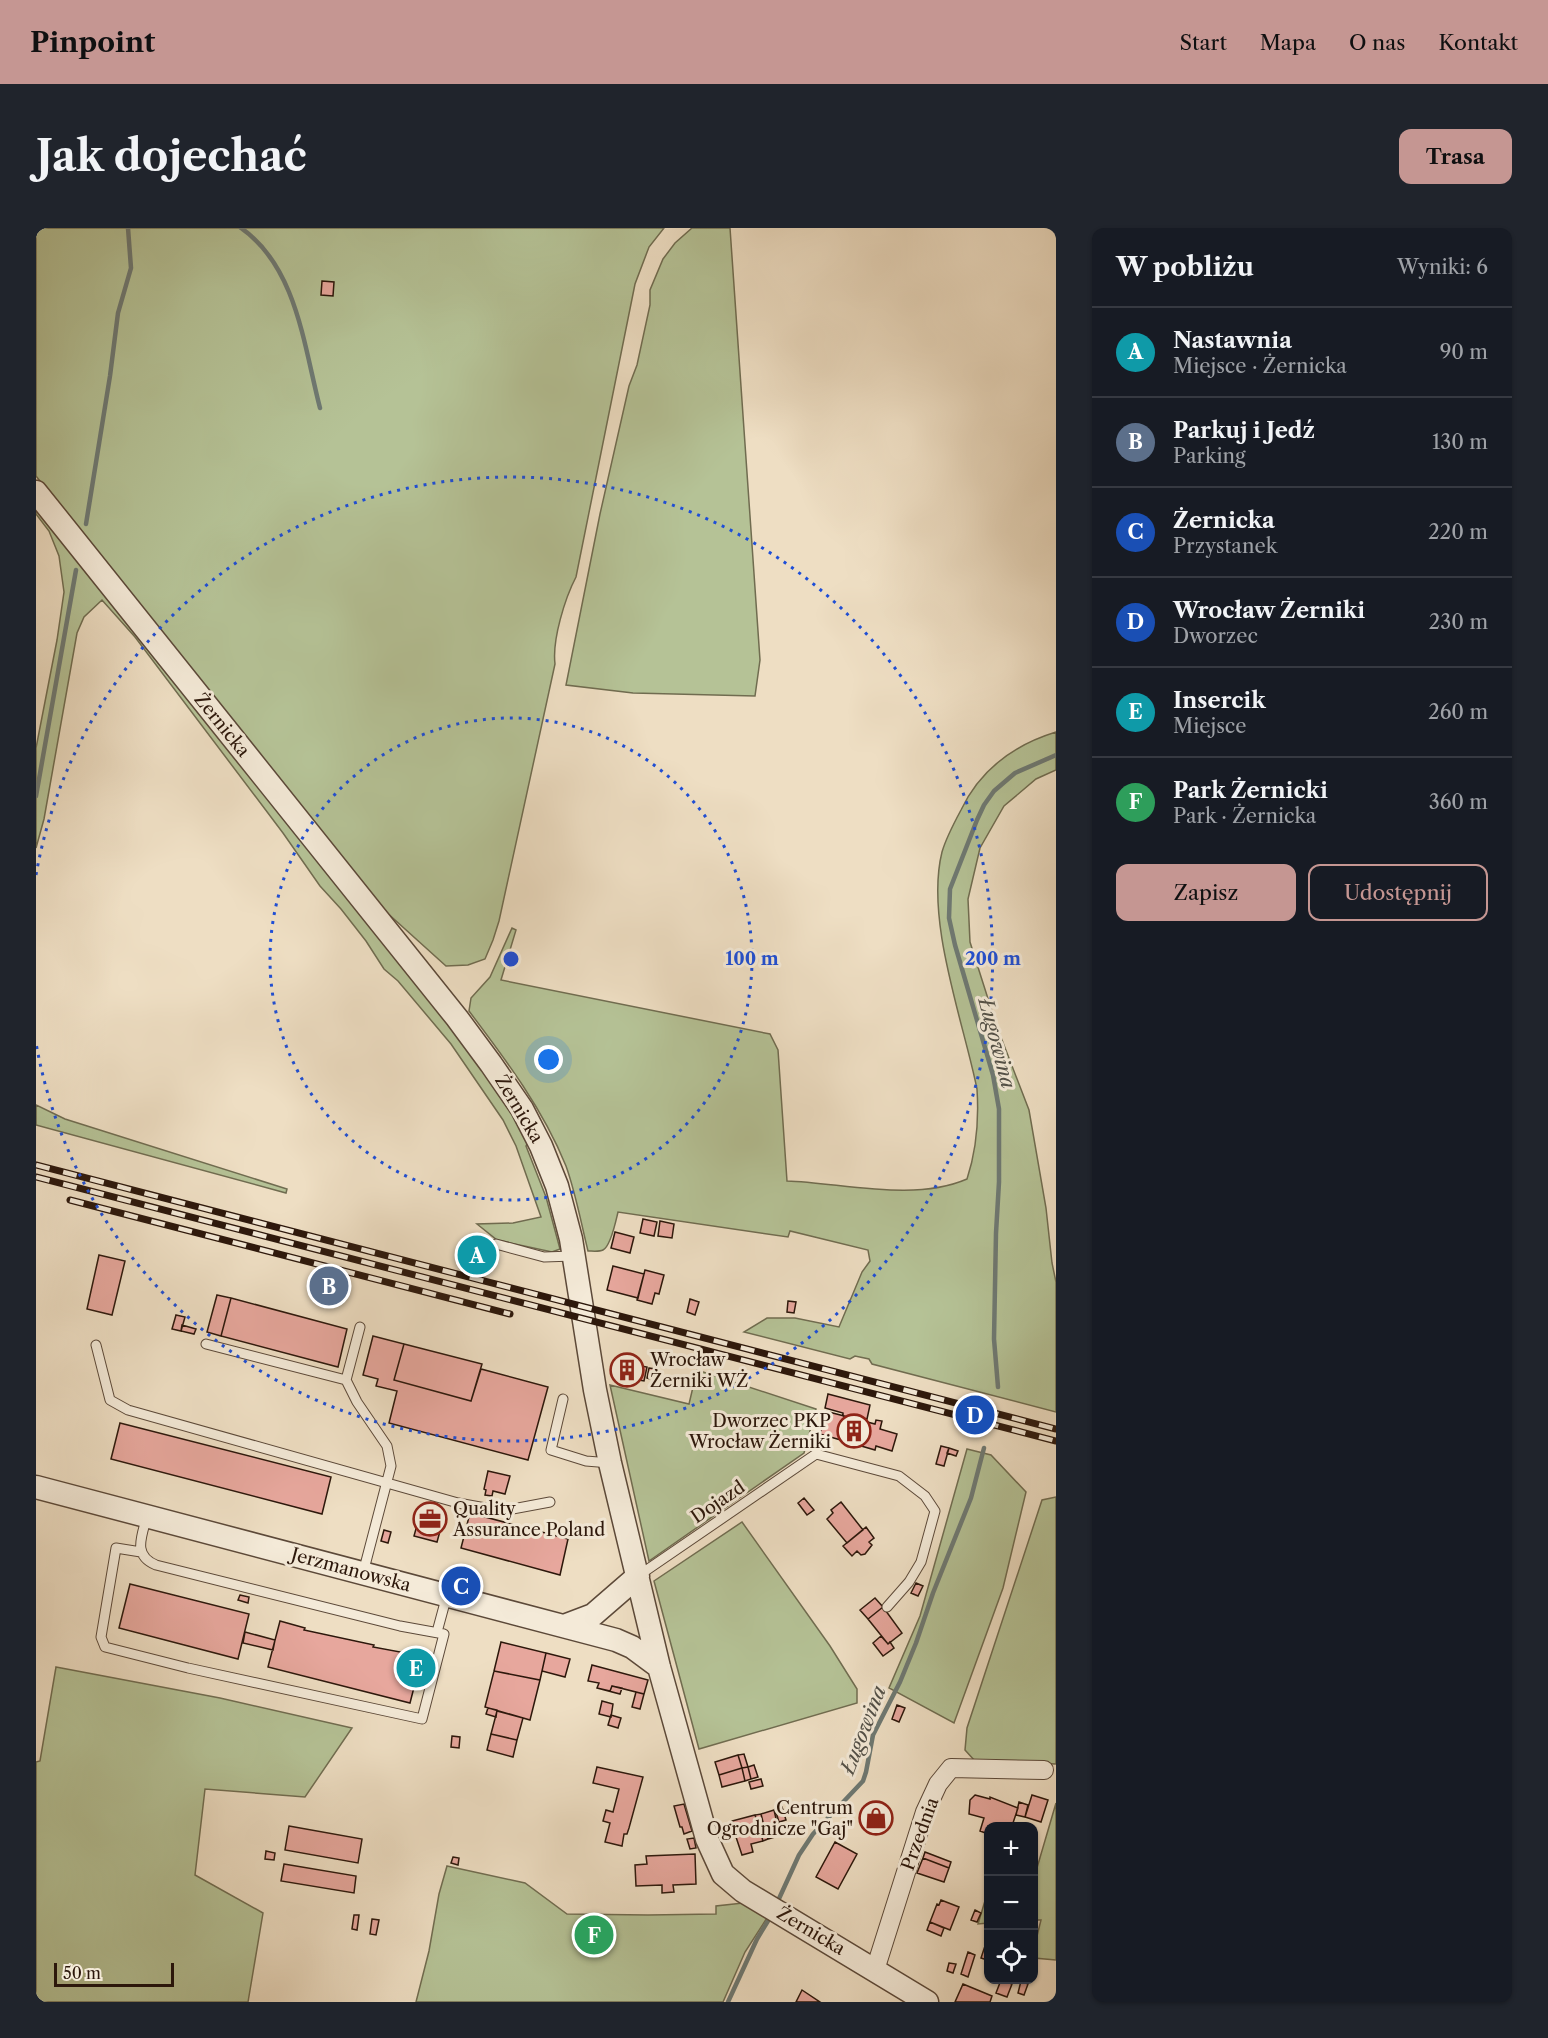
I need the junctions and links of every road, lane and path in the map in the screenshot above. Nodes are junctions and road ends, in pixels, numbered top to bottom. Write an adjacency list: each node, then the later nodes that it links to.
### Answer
1 (36, 492): 3 (street, Żernicka)
2 (496, 1244): 3 (lane)
3 (574, 1256): 9 (street, Żernicka)
4 (360, 1327): 7 (lane)
5 (206, 1344): 7 (lane)
6 (96, 1345): 10 (lane)
7 (346, 1380): 10 (lane)
8 (562, 1399): 9 (lane)
9 (610, 1463): 16 (street, Żernicka)
10 (387, 1484): 12 (lane); 15 (lane)
11 (36, 1487): 13 (street, Jerzmanowska)
12 (550, 1502)
13 (147, 1516): 14 (lane); 15 (street, Jerzmanowska)
14 (141, 1552): 20 (lane); 20 (lane)
15 (363, 1573): 17 (street, Jerzmanowska)
16 (638, 1576): 18 (lane, Dojazd); 19 (street); 21 (street, Żernicka)
17 (447, 1595): 19 (street, Jerzmanowska); 20 (lane)
18 (887, 1607)
19 (564, 1626): 21 (street, Jerzmanowska)
20 (437, 1632)
21 (659, 1668): 23 (street, Żernicka)
22 (1050, 1770): 23 (street, Przednia)
23 (875, 1970): 24 (street, Żernicka)
24 (927, 2002)

